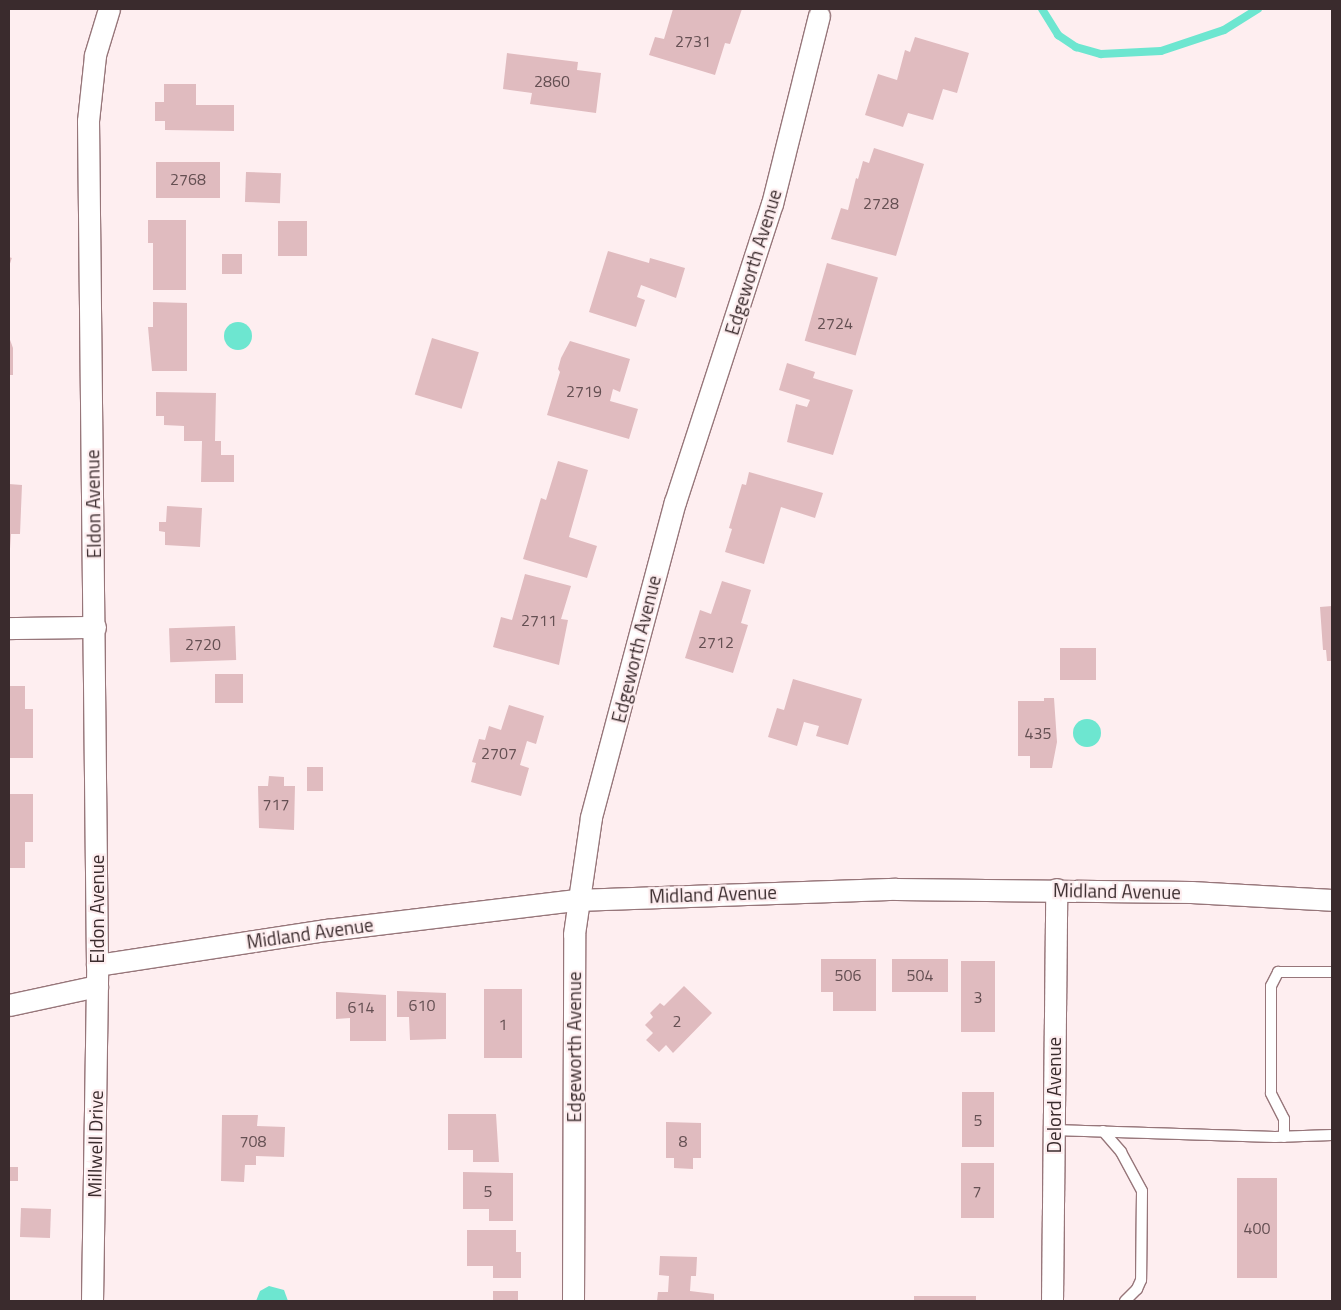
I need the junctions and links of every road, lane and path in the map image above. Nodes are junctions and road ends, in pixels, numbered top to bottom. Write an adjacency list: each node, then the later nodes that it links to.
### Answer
1 (106, 16): 3 (street, Eldon Avenue)
2 (819, 16): 6 (street, Edgeworth Avenue)
3 (95, 627): 4 (street); 9 (street, Eldon Avenue)
4 (9, 628)
5 (1056, 889): 6 (street, Midland Avenue); 7 (street, Midland Avenue); 11 (street, Delord Avenue)
6 (576, 900): 9 (street, Midland Avenue); 16 (street, Edgeworth Avenue)
7 (1332, 900)
8 (1332, 972): 14 (lane)
9 (97, 976): 10 (street, Midland Avenue); 15 (street, Millwell Drive)
10 (9, 1005)
11 (1054, 1130): 12 (lane); 17 (street, Delord Avenue)
12 (1103, 1131): 14 (lane); 18 (lane)
13 (1332, 1135): 14 (lane)
14 (1284, 1137)
15 (92, 1301)
16 (573, 1301)
17 (1052, 1301)
18 (1125, 1301)

